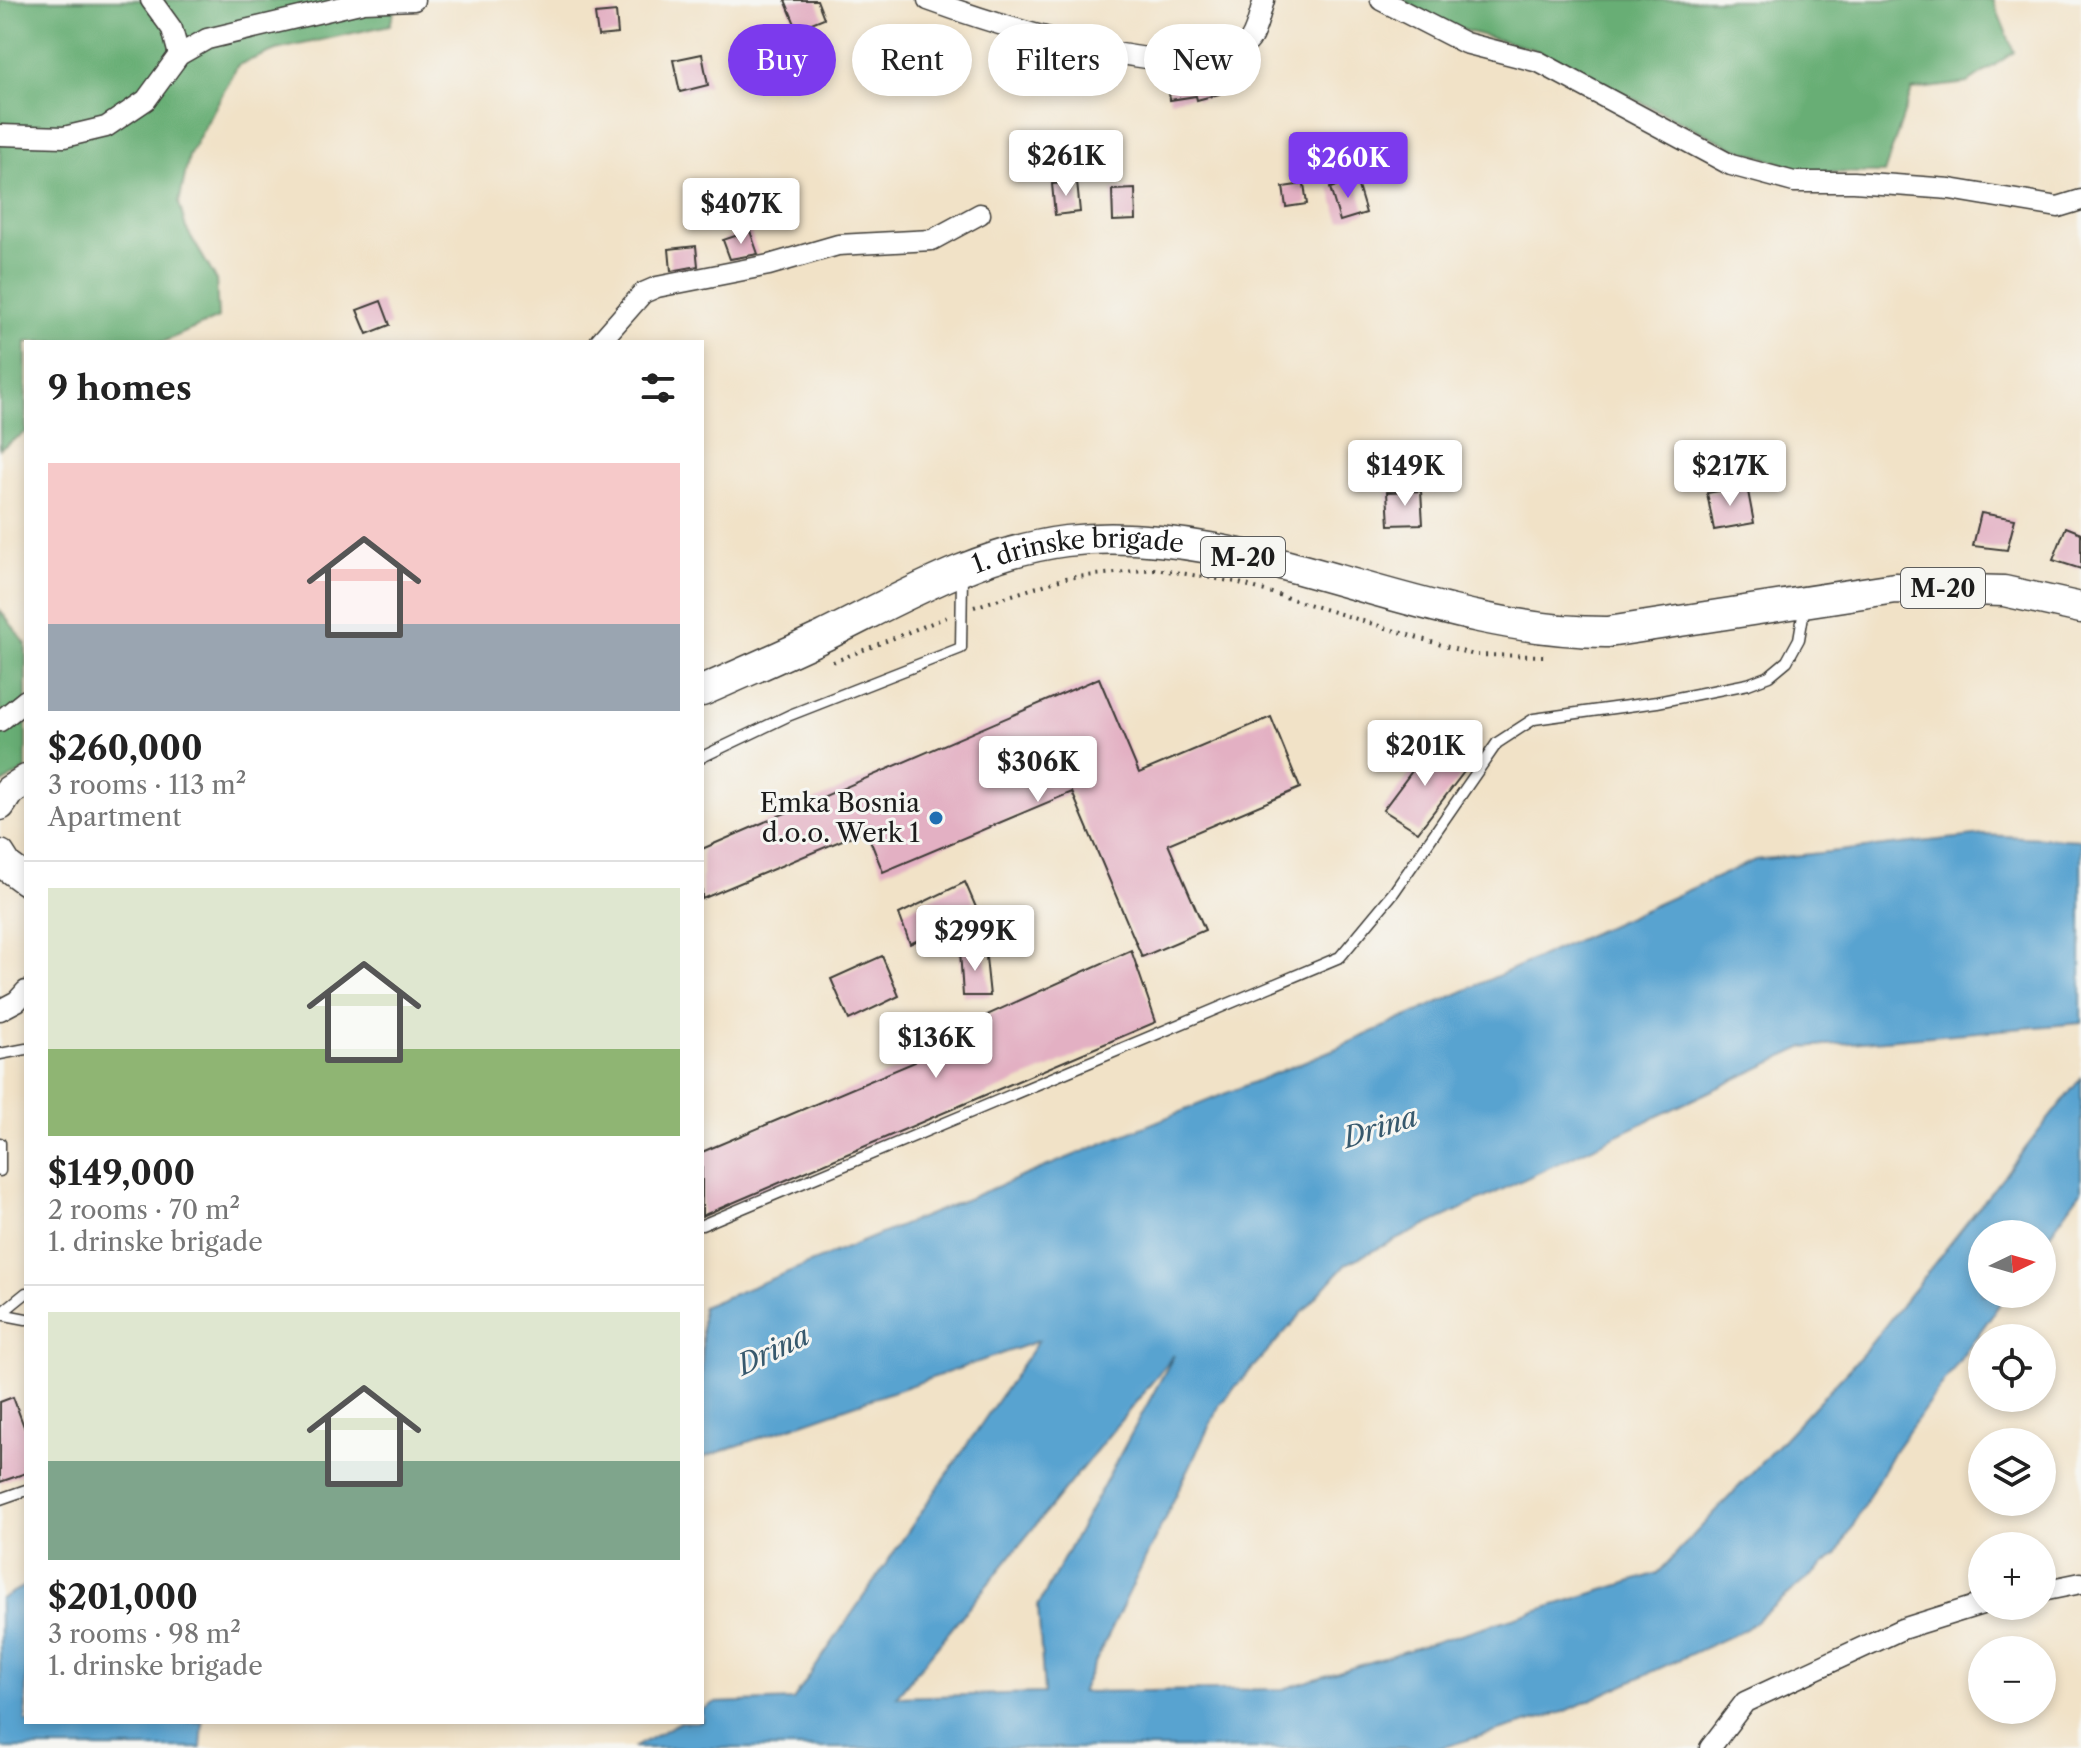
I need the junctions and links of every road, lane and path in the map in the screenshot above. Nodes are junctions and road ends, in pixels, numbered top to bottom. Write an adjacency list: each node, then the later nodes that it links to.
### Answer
1 (151, 0): 6 (street)
2 (414, 0): 6 (street)
3 (928, 0): 4 (street)
4 (1264, 0)
5 (1381, 0): 8 (street)
6 (179, 55): 7 (street)
7 (0, 135)
8 (2081, 200)
9 (980, 214): 10 (street)
10 (602, 340)
11 (962, 570): 12 (main road, 1. drinske brigade / M-20); 14 (lane); 17 (main road, 1. drinske brigade / M-20)
12 (1805, 602): 13 (main road, M-20); 29 (lane)
13 (2081, 608)
14 (962, 610): 15 (path); 16 (path); 20 (lane)
15 (1555, 656)
16 (825, 665)
17 (704, 690)
18 (24, 702): 19 (street)
19 (0, 721)
20 (704, 756)
21 (24, 781): 22 (main road)
22 (0, 805)
23 (24, 993): 24 (street)
24 (0, 1010)
25 (24, 1049): 26 (lane)
26 (0, 1054)
27 (0, 1143): 28 (lane)
28 (0, 1171)
29 (704, 1224)
30 (24, 1295): 31 (lane)
31 (0, 1314): 32 (lane)
32 (24, 1319)
33 (24, 1491): 34 (lane)
34 (0, 1499)
35 (2081, 1583): 36 (street)
36 (2056, 1588)
37 (1968, 1608): 38 (street)
38 (1710, 1748)

